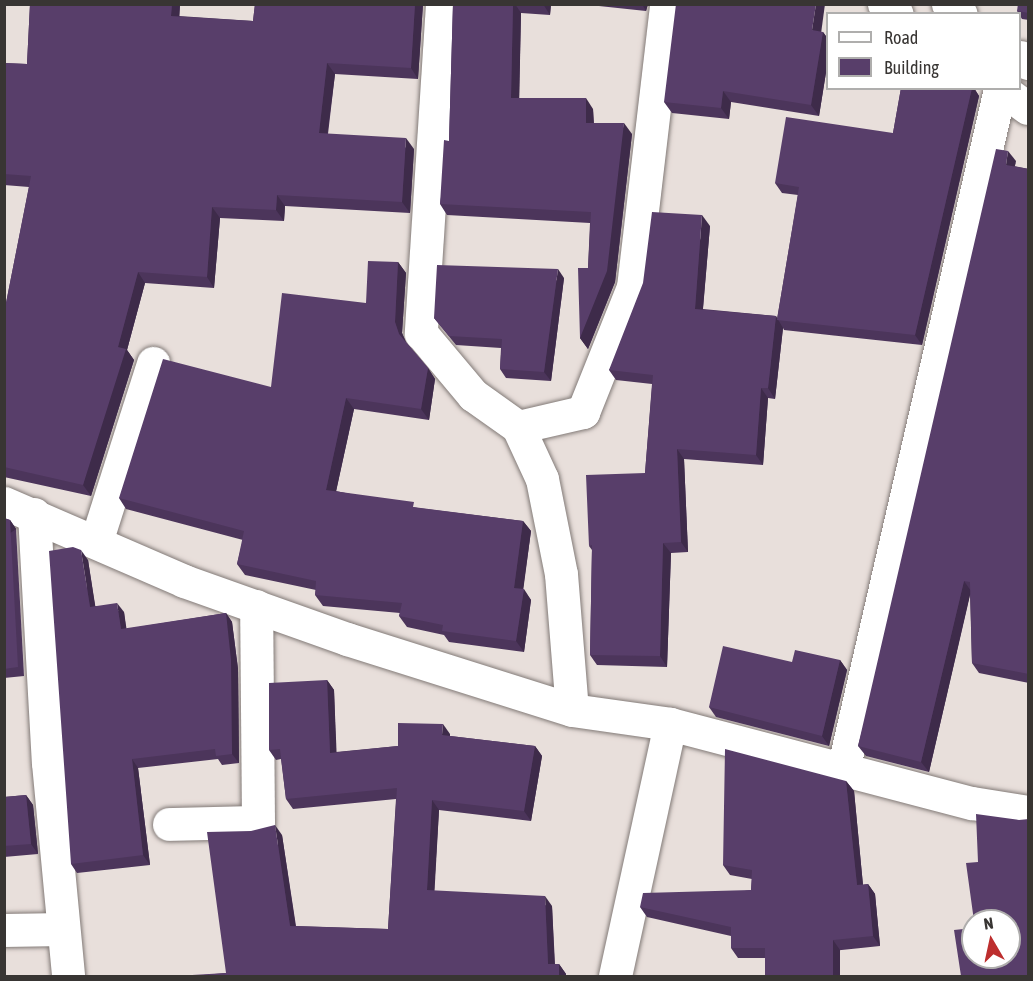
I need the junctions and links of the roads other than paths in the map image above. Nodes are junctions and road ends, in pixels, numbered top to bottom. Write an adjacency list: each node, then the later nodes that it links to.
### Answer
1 (442, 4): 7 (street)
2 (666, 4): 7 (street)
3 (1000, 90): 13 (street)
4 (1002, 90): 5 (street)
5 (1029, 108)
6 (153, 363): 9 (street)
7 (518, 427): 11 (street)
8 (19, 509): 9 (street); 16 (street)
9 (96, 542): 10 (street)
10 (256, 606): 11 (street); 15 (street)
11 (572, 710): 12 (street)
12 (670, 724): 13 (street); 19 (street)
13 (843, 770): 14 (street)
14 (1029, 812)
15 (169, 824)
16 (63, 929): 17 (street); 18 (street)
17 (4, 930)
18 (68, 976)
19 (615, 976)

